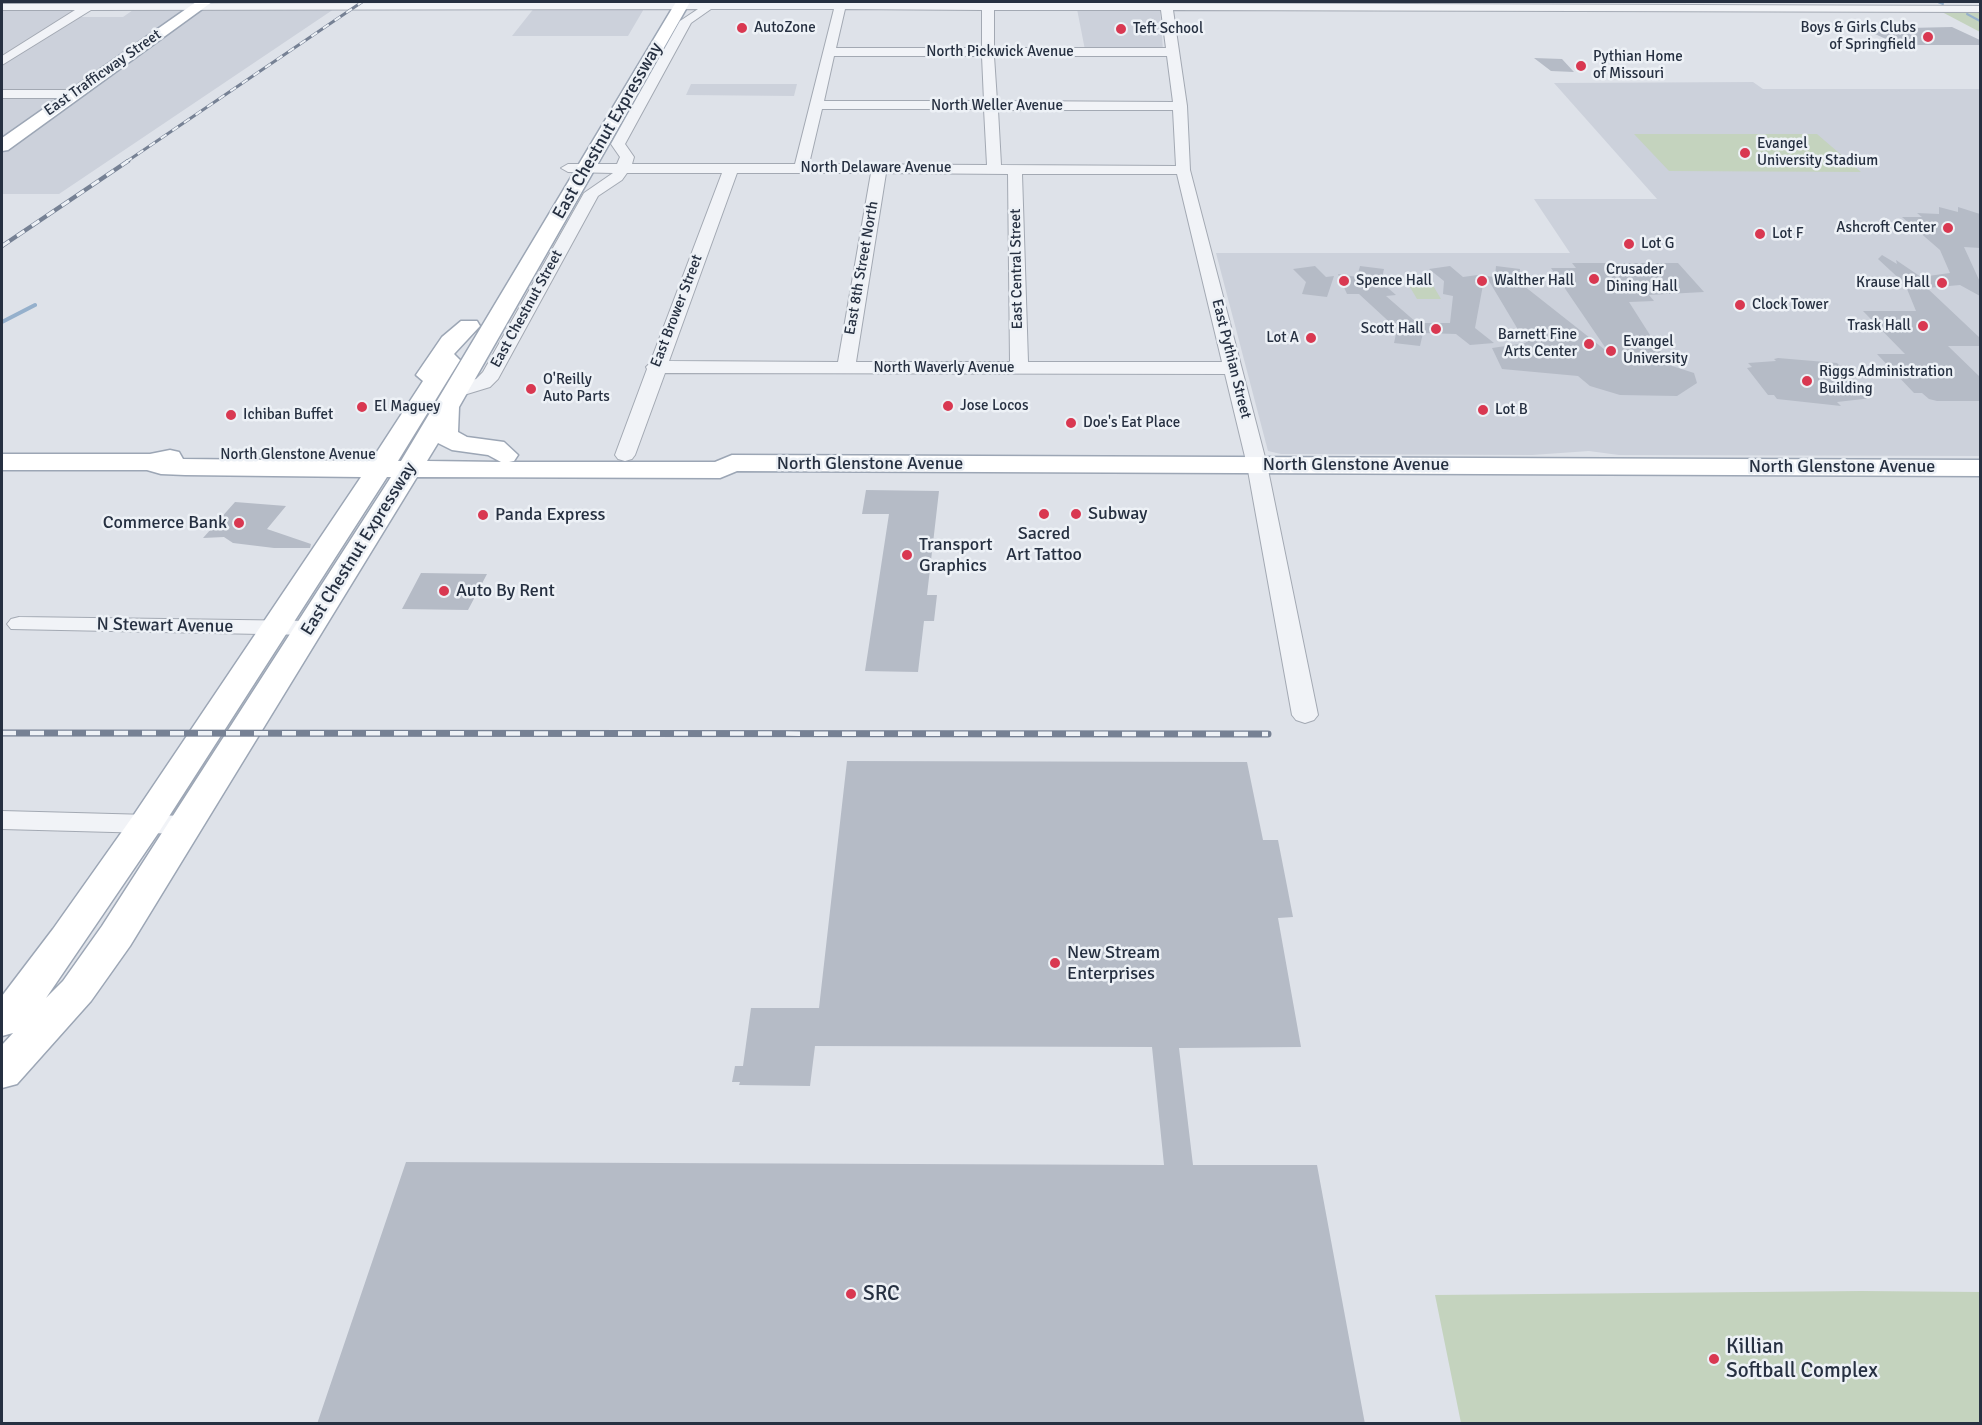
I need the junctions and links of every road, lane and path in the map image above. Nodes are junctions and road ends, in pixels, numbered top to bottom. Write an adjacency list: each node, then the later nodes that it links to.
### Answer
1 (1819, 2): 13 (street)
2 (203, 3): 3 (street); 10 (street); 20 (main road, East Trafficway Street)
3 (675, 3): 11 (street); 25 (main road, East Chestnut Expressway)
4 (840, 4): 5 (street); 11 (street); 15 (street)
5 (989, 4): 6 (street); 16 (street)
6 (1167, 4): 7 (street); 17 (street, East Pythian Street)
7 (1315, 4): 8 (street)
8 (1466, 5): 9 (street)
9 (1642, 5): 13 (street)
10 (90, 6): 12 (street); 18 (street)
11 (707, 6): 26 (street)
12 (2, 7)
13 (1830, 9): 14 (street)
14 (1980, 9)
15 (828, 51): 16 (street, North Pickwick Avenue); 21 (street)
16 (988, 52): 17 (street, North Pickwick Avenue); 22 (street)
17 (1173, 52): 23 (street, East Pythian Street)
18 (2, 61)
19 (2, 94): 20 (street)
20 (75, 94): 24 (main road, East Trafficway Street)
21 (815, 105): 22 (street, North Weller Avenue); 28 (street)
22 (990, 106): 23 (street, North Weller Avenue); 29 (street)
23 (1180, 106): 32 (street, East Pythian Street)
24 (2, 146)
25 (578, 168): 26 (street, North Delaware Avenue); 33 (main road, East Chestnut Expressway); 38 (main road, East Chestnut Expressway)
26 (623, 168): 27 (street, North Delaware Avenue); 38 (street, East Chestnut Street)
27 (731, 168): 28 (street, North Delaware Avenue); 34 (street, East Brower Street)
28 (801, 168): 30 (street, North Delaware Avenue)
29 (994, 168): 30 (street, North Delaware Avenue); 31 (street, North Delaware Avenue)
30 (879, 169): 35 (street, East 8th Street North)
31 (1015, 169): 32 (street, North Delaware Avenue); 36 (street, East Central Street)
32 (1184, 170): 37 (street, East Pythian Street)
33 (469, 326): 41 (main road); 44 (main road, East Chestnut Expressway)
34 (656, 367): 35 (street, North Waverly Avenue); 40 (street, East Brower Street)
35 (846, 368): 36 (street, North Waverly Avenue)
36 (1019, 368): 37 (street, North Waverly Avenue)
37 (1233, 368): 46 (street, East Pythian Street)
38 (450, 399): 39 (main road); 44 (main road, East Chestnut Expressway)
39 (505, 454): 40 (main road, North Glenstone Avenue); 44 (main road, North Glenstone Avenue)
40 (625, 454): 45 (main road, North Glenstone Avenue)
41 (318, 455): 43 (main road, North Glenstone Avenue); 44 (main road, North Glenstone Avenue)
42 (2, 462): 43 (main road, North Glenstone Avenue)
43 (150, 462): 47 (main road, North Glenstone Avenue)
44 (399, 462): 47 (main road, North Glenstone Avenue); 49 (main road, North Glenstone Avenue); 50 (main road, East Chestnut Expressway); 53 (main road, East Chestnut Expressway)
45 (732, 463): 46 (main road, North Glenstone Avenue); 49 (main road, North Glenstone Avenue)
46 (1257, 465): 48 (main road, North Glenstone Avenue); 54 (street, East Pythian Street)
47 (185, 467): 50 (main road)
48 (1980, 468)
49 (480, 470): 53 (main road)
50 (356, 505): 52 (main road, East Chestnut Expressway)
51 (19, 624): 52 (street, N Stewart Avenue)
52 (275, 627): 53 (street, N Stewart Avenue); 56 (main road, East Chestnut Expressway)
53 (311, 628): 57 (main road, East Chestnut Expressway)
54 (1305, 715)
55 (2, 820): 56 (street)
56 (146, 824): 57 (street); 58 (main road, East Chestnut Expressway)
57 (186, 825): 59 (main road, East Chestnut Expressway)
58 (2, 1021)
59 (2, 1072)

